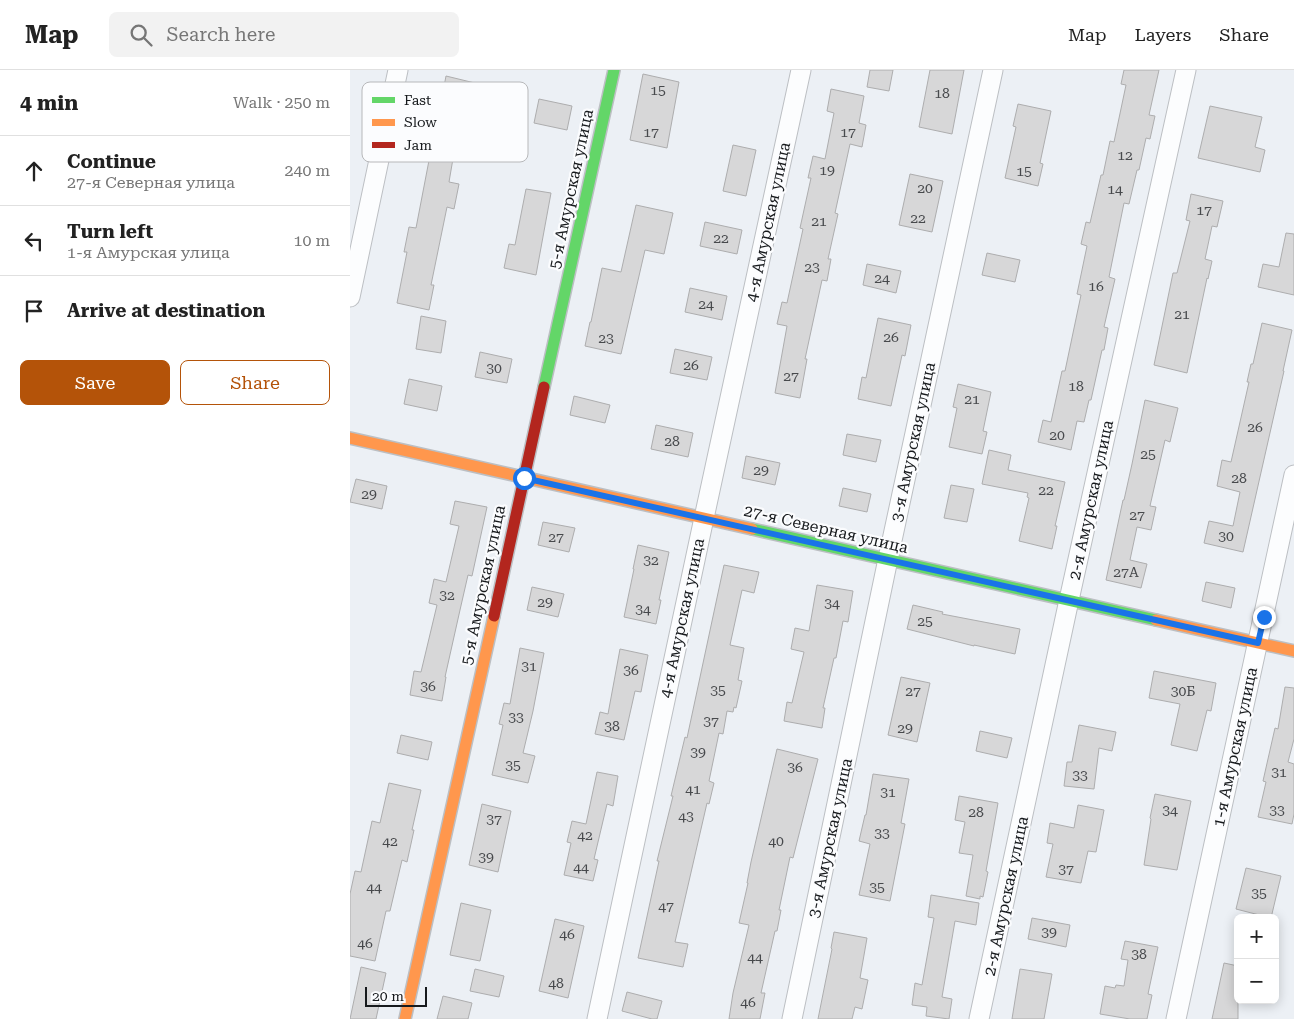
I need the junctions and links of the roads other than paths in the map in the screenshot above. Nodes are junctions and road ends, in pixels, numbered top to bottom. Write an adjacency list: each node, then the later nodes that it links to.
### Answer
1 (614, 70): 9 (street, 5-я Амурская улица)
2 (801, 70): 10 (street, 4-я Амурская улица)
3 (993, 70): 11 (street, 3-я Амурская улица)
4 (1186, 70): 12 (street, 2-я Амурская улица)
5 (379, 162): 6 (street)
6 (350, 297)
7 (350, 438): 9 (street, 27-я Северная улица)
8 (1294, 475): 13 (street, 1-я Амурская улица)
9 (524, 478): 10 (street, 27-я Северная улица); 15 (street, 5-я Амурская улица)
10 (704, 518): 11 (street, 27-я Северная улица); 16 (street, 4-я Амурская улица)
11 (888, 559): 12 (street, 27-я Северная улица); 17 (street, 3-я Амурская улица)
12 (1069, 600): 13 (street, 27-я Северная улица); 18 (street, 2-я Амурская улица)
13 (1258, 643): 14 (street, 27-я Северная улица); 19 (street, 1-я Амурская улица)
14 (1294, 651)
15 (405, 1019)
16 (597, 1019)
17 (792, 1019)
18 (979, 1019)
19 (1176, 1019)

